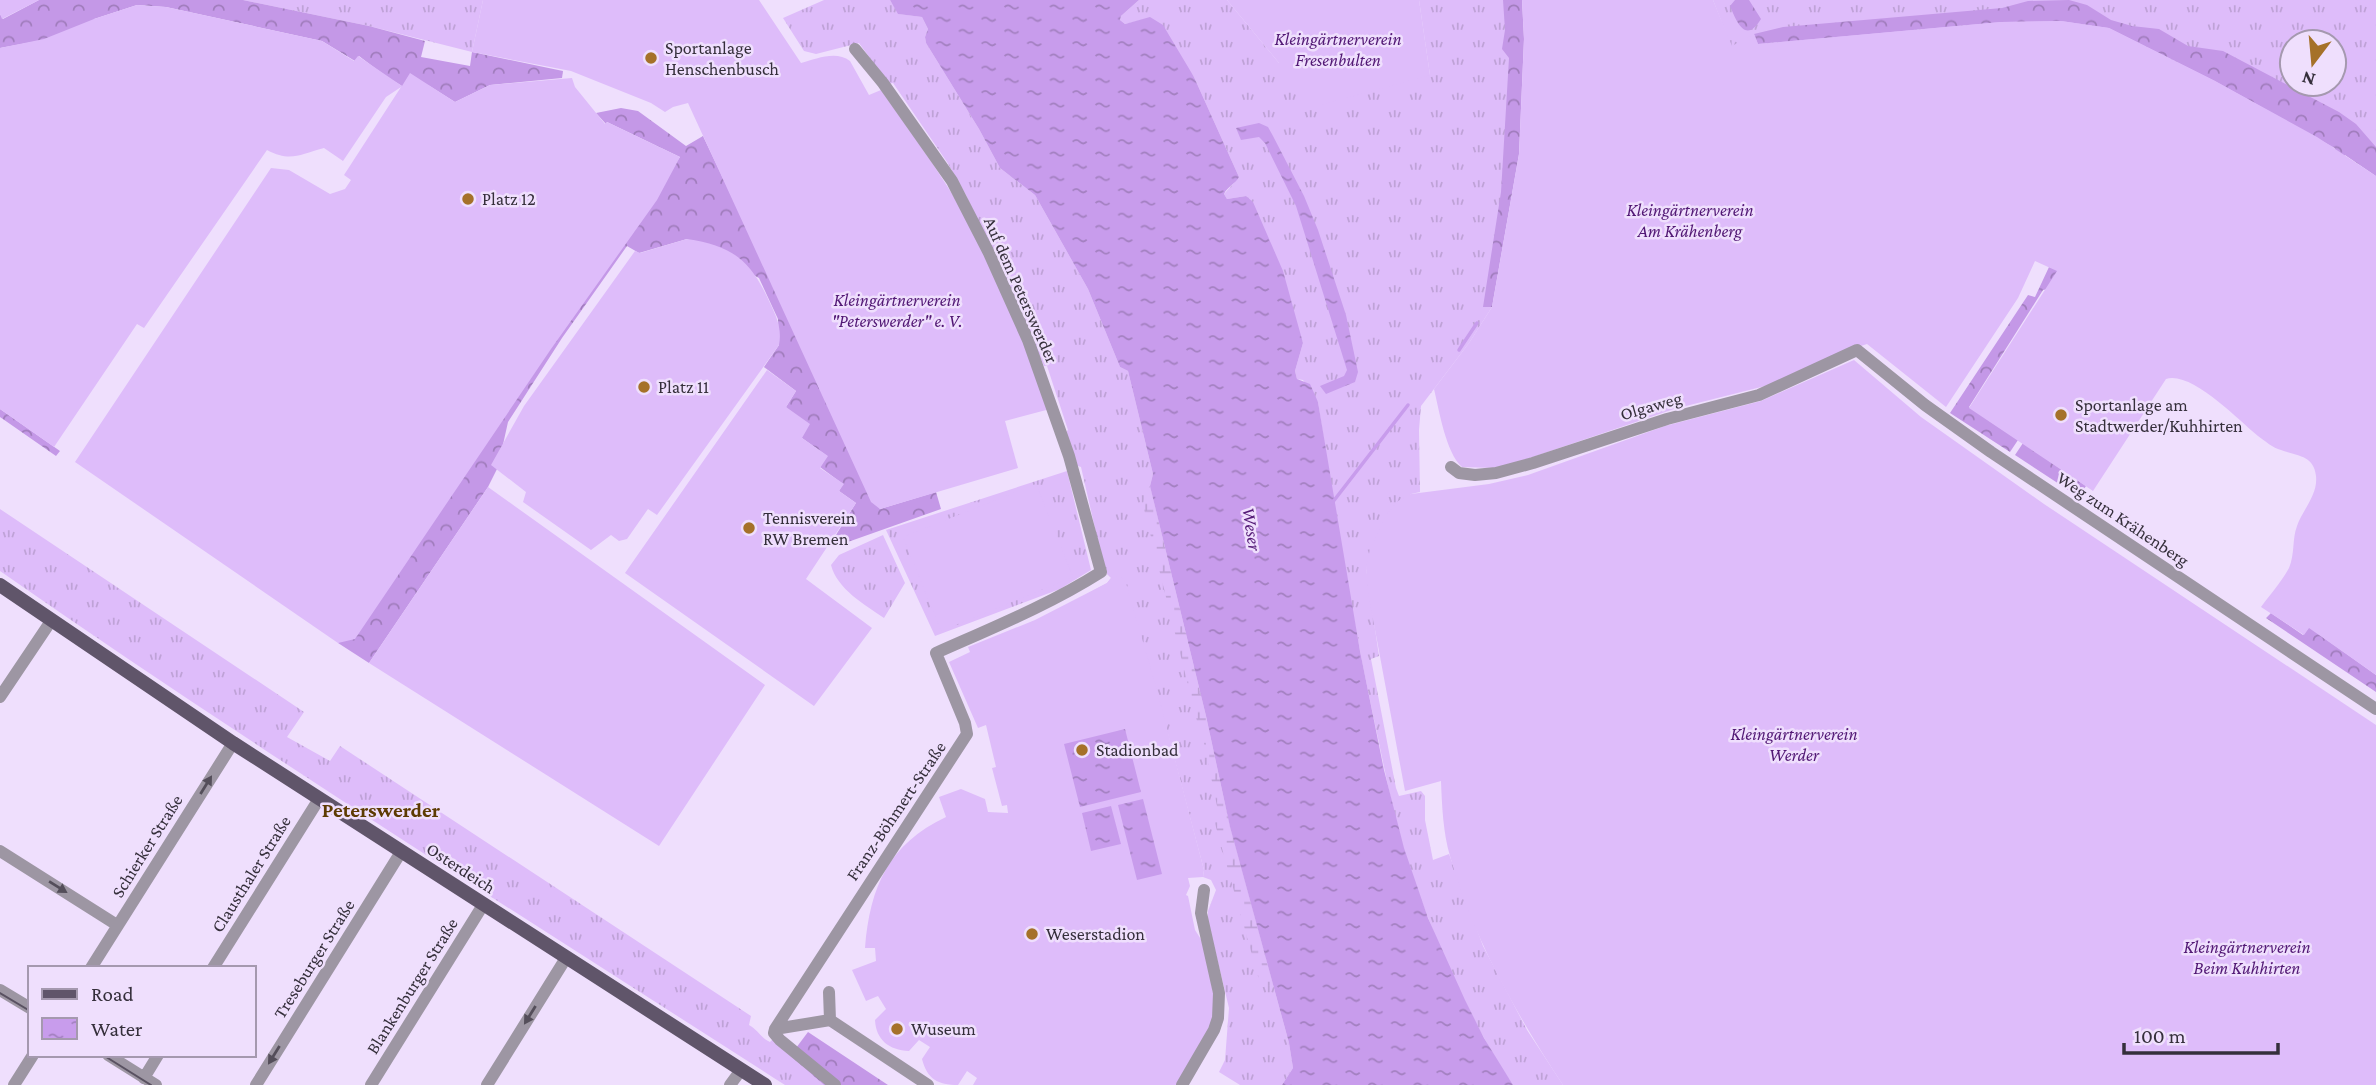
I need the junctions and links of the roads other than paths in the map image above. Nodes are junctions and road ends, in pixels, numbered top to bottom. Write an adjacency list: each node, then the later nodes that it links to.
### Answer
1 (855, 49): 4 (street, Auf dem Peterswerder)
2 (1857, 350): 3 (street, Olgaweg); 8 (street, Weg zum Krähenberg)
3 (1451, 467)
4 (1101, 572): 23 (street, Franz-Böhmert-Straße)
5 (0, 586): 6 (main road, Osterdeich)
6 (51, 621): 7 (street); 9 (main road, Osterdeich)
7 (0, 697)
8 (2376, 709)
9 (233, 743): 10 (main road, Osterdeich); 15 (street, Schierker Straße, one-way to 9)
10 (319, 799): 12 (main road, Osterdeich); 18 (street, Clausthaler Straße)
11 (0, 851): 15 (street, one-way to 15)
12 (401, 852): 14 (main road, Osterdeich); 30 (street, Treseburger Straße, one-way to 30)
13 (1203, 890): 37 (street)
14 (483, 905): 16 (main road, Osterdeich); 31 (street, Blankenburger Straße)
15 (117, 925): 17 (street, Schierker Straße)
16 (566, 958): 27 (main road, Osterdeich); 32 (street, one-way to 32)
17 (92, 966)
18 (214, 966)
19 (0, 990): 21 (street)
20 (830, 992): 22 (street)
21 (28, 1007)
22 (830, 1020): 23 (street); 36 (street)
23 (775, 1029): 35 (street)
24 (32, 1057): 29 (street)
25 (111, 1057): 28 (street)
26 (157, 1057): 28 (street)
27 (741, 1070): 33 (street); 34 (main road, Osterdeich)
28 (150, 1082)
29 (14, 1085)
30 (256, 1085)
31 (372, 1085)
32 (487, 1085)
33 (730, 1085)
34 (765, 1085)
35 (835, 1085)
36 (928, 1085)
37 (1182, 1085)

